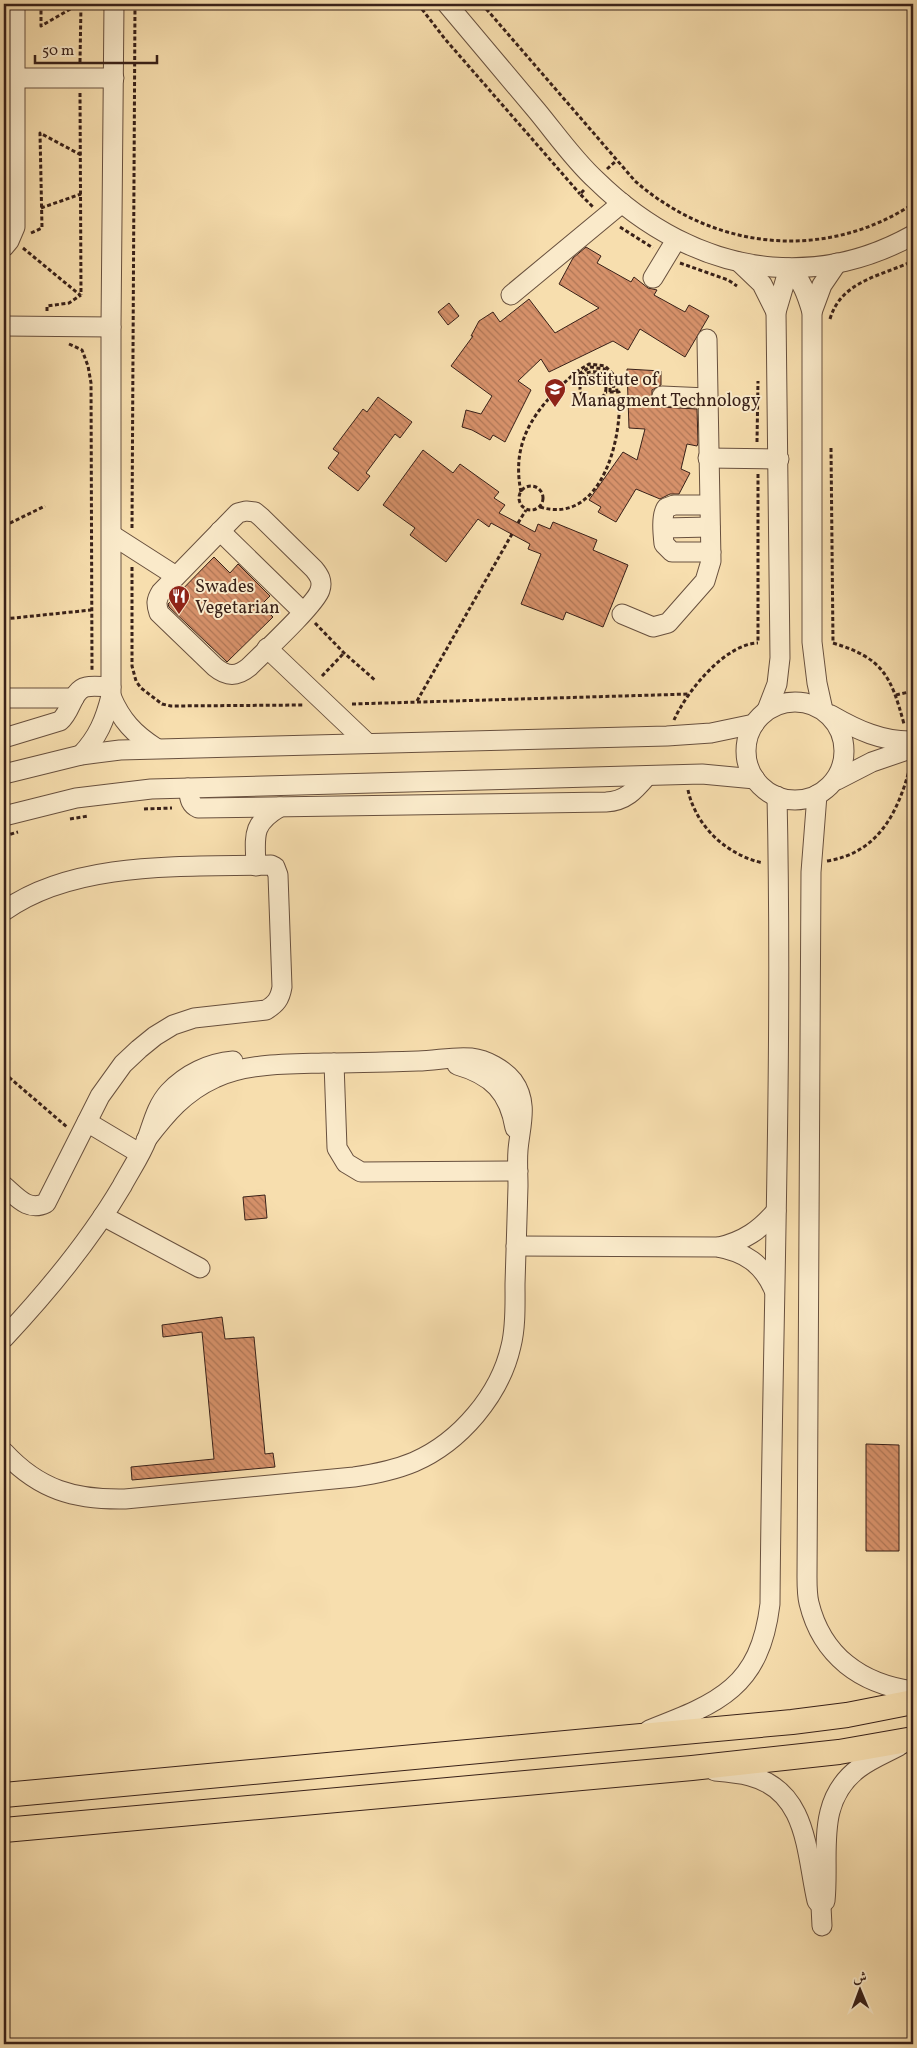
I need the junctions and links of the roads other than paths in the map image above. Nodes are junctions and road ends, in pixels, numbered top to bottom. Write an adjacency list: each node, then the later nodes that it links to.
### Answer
1 (15, 4): 4 (street)
2 (114, 4): 5 (street)
3 (447, 4): 6 (street)
4 (14, 78): 5 (street); 9 (street)
5 (114, 78): 18 (street)
6 (622, 204): 8 (street); 14 (street)
7 (913, 235): 11 (street)
8 (676, 240): 10 (street); 13 (street)
9 (17, 247)
10 (739, 262): 12 (street); 15 (street)
11 (838, 263): 12 (street); 16 (street)
12 (789, 268): 15 (street); 16 (street)
13 (653, 278)
14 (511, 294)
15 (776, 312): 23 (street)
16 (812, 312): 38 (street)
17 (4, 326): 18 (street)
18 (111, 327): 28 (street)
19 (707, 339): 21 (street)
20 (662, 396): 21 (street)
21 (707, 398): 22 (street)
22 (708, 458): 23 (street); 24 (street)
23 (779, 459): 37 (street)
24 (709, 505): 25 (street); 26 (street)
25 (710, 527): 26 (street); 29 (street)
26 (664, 528): 29 (street)
27 (220, 531): 30 (street); 31 (street); 31 (street)
28 (112, 535): 30 (street); 34 (street)
29 (711, 552): 32 (street)
30 (176, 576): 33 (street)
31 (303, 612): 33 (street)
32 (622, 614)
33 (267, 648): 41 (street)
34 (111, 692): 36 (street); 43 (street); 44 (street)
35 (4, 698): 36 (street)
36 (74, 698): 40 (street)
37 (767, 710): 38 (street); 39 (street)
38 (827, 712): 42 (street); 48 (street)
39 (754, 724): 41 (street); 47 (street)
40 (4, 738)
41 (367, 743): 43 (street)
42 (911, 745): 48 (street)
43 (156, 748): 44 (street)
44 (81, 755): 45 (street)
45 (4, 774)
46 (647, 776): 47 (street); 51 (street); 52 (street)
47 (755, 779): 50 (street)
48 (836, 780): 49 (street)
49 (817, 795): 50 (street); 71 (street)
50 (777, 796): 63 (street)
51 (191, 797): 53 (street); 54 (street)
52 (280, 807): 53 (street); 55 (street)
53 (231, 808): 55 (street)
54 (4, 816)
55 (255, 832): 56 (street)
56 (256, 866): 57 (street); 59 (street)
57 (4, 911)
58 (334, 1063): 60 (street); 61 (street); 61 (street)
59 (82, 1130): 60 (street); 62 (street)
60 (143, 1147): 64 (street)
61 (518, 1171): 65 (street)
62 (4, 1186)
63 (776, 1211): 66 (street); 68 (street)
64 (103, 1216): 67 (street); 69 (street)
65 (516, 1246): 66 (street); 70 (street)
66 (717, 1247): 68 (street)
67 (200, 1268)
68 (774, 1291): 73 (street)
69 (4, 1338)
70 (4, 1452)
71 (913, 1691)
72 (913, 1702): 73 (main road)
73 (631, 1737): 76 (main road)
74 (912, 1739): 75 (main road); 78 (street)
75 (692, 1768): 77 (main road); 78 (street)
76 (4, 1795)
77 (4, 1830)
78 (821, 1906): 79 (street)
79 (822, 1926)

